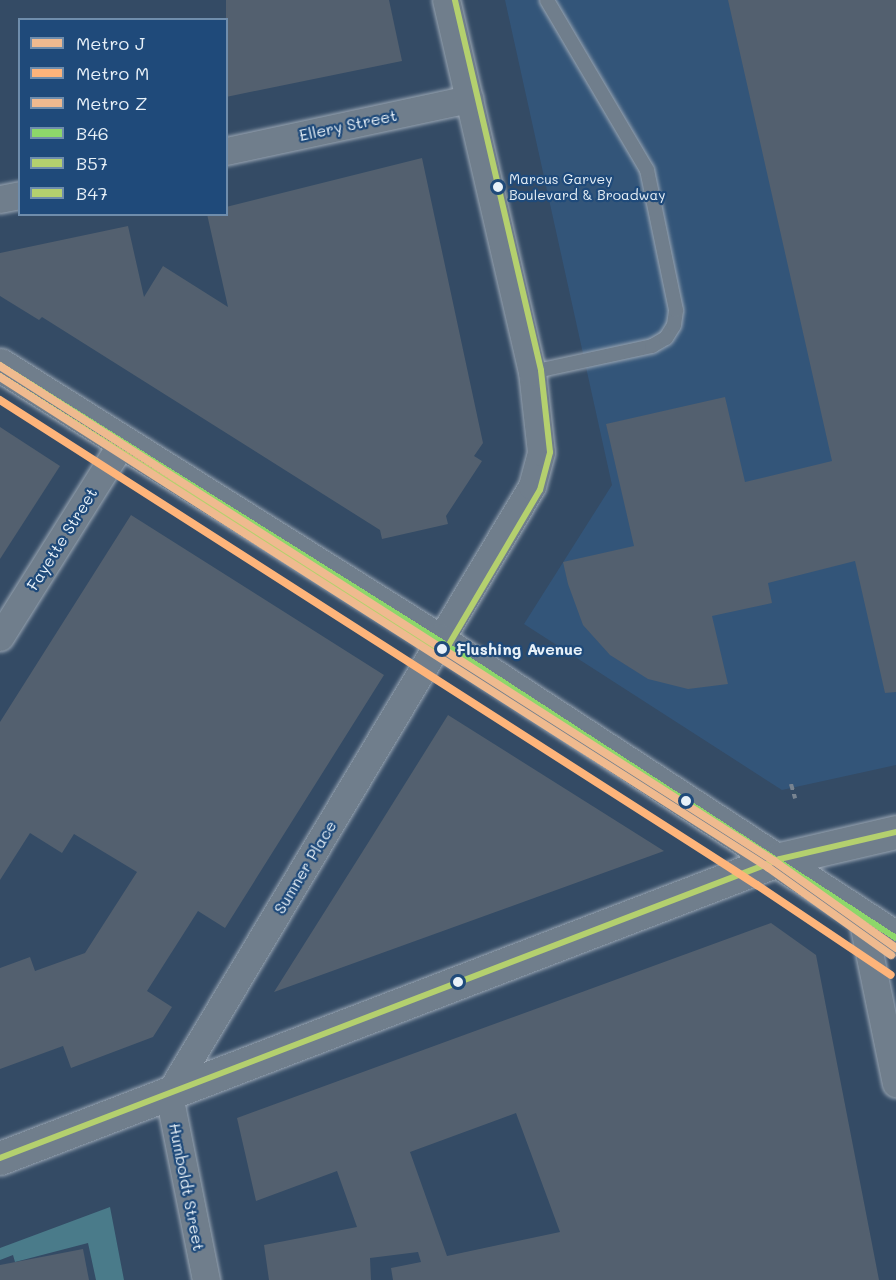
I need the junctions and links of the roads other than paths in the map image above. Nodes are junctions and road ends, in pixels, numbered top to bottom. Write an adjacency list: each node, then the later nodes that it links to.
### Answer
1 (446, 0): 3 (street, Sumner Place)
2 (547, 0): 8 (lane)
3 (469, 99): 4 (street, Ellery Street); 8 (street, Sumner Place)
4 (228, 151)
5 (18, 195): 6 (street)
6 (0, 199)
7 (0, 365): 9 (main road)
8 (532, 372): 11 (street, Sumner Place)
9 (123, 441): 10 (street, Fayette Street); 11 (main road)
10 (0, 638)
11 (440, 641): 13 (main road); 17 (street, Sumner Place)
12 (896, 832): 13 (main road)
13 (780, 859): 14 (main road); 17 (main road)
14 (861, 912): 15 (main road); 16 (street)
15 (896, 938)
16 (896, 1083)
17 (169, 1094): 18 (main road); 19 (street, Humboldt Street)
18 (0, 1158)
19 (206, 1280)

